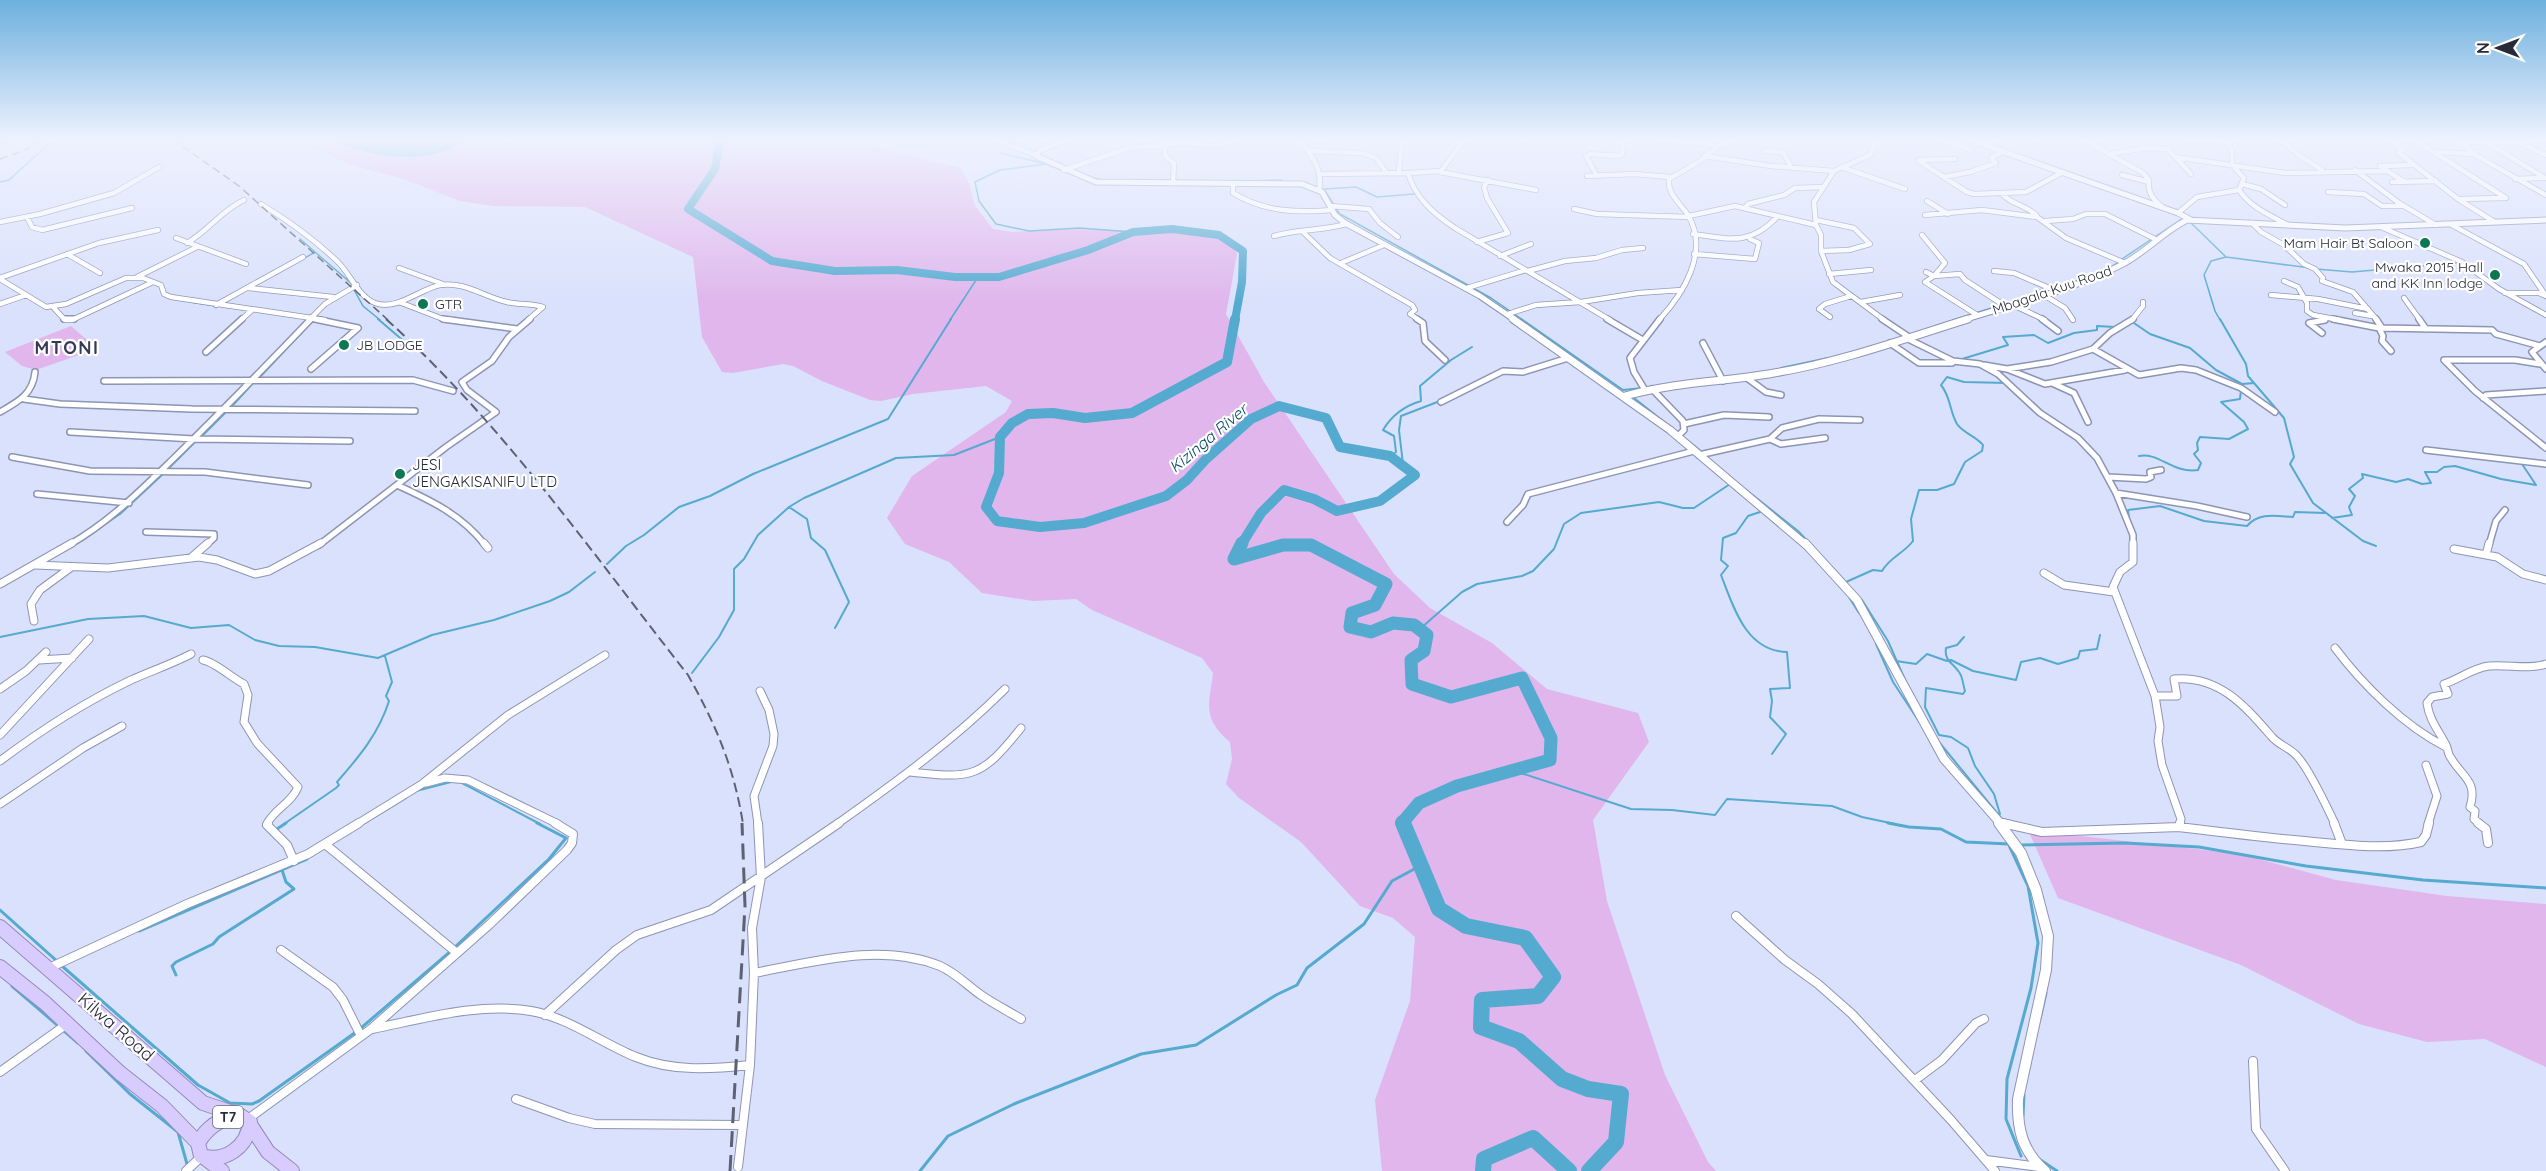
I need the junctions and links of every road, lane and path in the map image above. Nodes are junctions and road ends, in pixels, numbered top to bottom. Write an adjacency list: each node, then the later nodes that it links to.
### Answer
1 (113, 194): 35 (street)
2 (1234, 194): 28 (street)
3 (1324, 194): 28 (street)
4 (1418, 194): 60 (street)
5 (1486, 194): 60 (street)
6 (1672, 194): 36 (street)
7 (1786, 194): 29 (street)
8 (1819, 194): 44 (street)
9 (1990, 194): 10 (street)
10 (2002, 194): 11 (street); 37 (street)
11 (2006, 194)
12 (2124, 194): 30 (street)
13 (2150, 194): 30 (street)
14 (2217, 194): 32 (street)
15 (2242, 194): 48 (street)
16 (2268, 194): 25 (street)
17 (2356, 194): 26 (street)
18 (2387, 194): 26 (street)
19 (2451, 194): 21 (street)
20 (2499, 194): 21 (street)
21 (2458, 199): 42 (street)
22 (244, 200): 61 (street)
23 (1927, 201): 33 (street)
24 (261, 204): 87 (street)
25 (2285, 206)
26 (2404, 206): 49 (street)
27 (132, 208): 35 (street)
28 (1331, 208): 46 (street); 56 (street)
29 (1745, 208): 36 (street); 38 (street)
30 (2164, 208): 32 (street)
31 (1574, 210): 36 (street)
32 (2178, 213): 39 (street)
33 (1949, 214): 34 (street); 37 (street)
34 (1924, 215)
35 (27, 217): 43 (street)
36 (1689, 217): 53 (street)
37 (2037, 217): 41 (street)
38 (1777, 218): 44 (street); 58 (street)
39 (2191, 220): 45 (street); 59 (street, Mbagala Kuu Road)
40 (2546, 220): 42 (street)
41 (2045, 221): 59 (street); 72 (street)
42 (2493, 221): 47 (street)
43 (0, 222)
44 (1816, 222): 66 (street); 66 (street)
45 (2253, 223): 48 (street); 110 (street)
46 (1346, 224): 52 (street); 63 (street)
47 (2450, 224): 49 (street); 98 (street)
48 (2288, 225): 50 (street)
49 (2436, 225): 50 (street)
50 (2381, 227): 92 (street)
51 (158, 230): 67 (street)
52 (1302, 231): 55 (street); 71 (street)
53 (1693, 234): 58 (street); 68 (street)
54 (1922, 235): 81 (street)
55 (1274, 236)
56 (1398, 237)
57 (176, 238): 61 (street)
58 (1750, 239): 68 (street)
59 (2157, 240): 72 (street, Mbagala Kuu Road)
60 (1477, 242): 69 (street)
61 (187, 243): 64 (street)
62 (1531, 244): 69 (street)
63 (1384, 245): 71 (street); 89 (street)
64 (197, 247): 73 (street); 82 (street)
65 (1643, 248): 76 (street)
66 (1821, 251): 80 (street)
67 (67, 254): 79 (street); 83 (street)
68 (1694, 254): 90 (street)
69 (1500, 255): 76 (street)
70 (303, 257): 88 (street)
71 (1341, 263): 136 (street)
72 (2126, 263): 91 (street, Mbagala Kuu Road)
73 (246, 264)
74 (399, 268): 86 (street)
75 (1871, 270): 80 (street)
76 (1527, 271): 89 (street); 103 (street)
77 (1994, 271): 91 (street)
78 (1926, 272): 81 (street)
79 (100, 273)
80 (1829, 274): 97 (street)
81 (1934, 276): 108 (street); 114 (street)
82 (137, 277): 85 (street); 109 (street)
83 (0, 278): 94 (street)
84 (2284, 281): 100 (street)
85 (154, 282): 107 (street); 109 (street)
86 (444, 284): 102 (street); 122 (street)
87 (357, 285): 99 (street); 102 (street)
88 (248, 288): 99 (street); 107 (street)
89 (1467, 288): 113 (street)
90 (1682, 290): 103 (street); 127 (street)
91 (2054, 290): 93 (street, Mbagala Kuu Road)
92 (2505, 293): 98 (street); 115 (street)
93 (2042, 294): 108 (street, Mbagala Kuu Road); 120 (street)
94 (26, 295): 106 (street); 109 (street)
95 (1900, 295): 104 (street)
96 (2271, 295): 100 (street)
97 (1851, 296): 104 (street); 117 (street)
98 (2546, 296)
99 (334, 297): 118 (street)
100 (2303, 297): 110 (street); 119 (street)
101 (2404, 298): 123 (street)
102 (399, 301): 122 (street)
103 (1580, 302): 113 (street); 127 (street)
104 (1861, 302): 126 (street)
105 (2143, 302): 132 (street)
106 (0, 304)
107 (216, 305): 111 (street)
108 (2008, 305): 114 (street, Mbagala Kuu Road); 124 (street)
109 (53, 308)
110 (2369, 309): 116 (street)
111 (252, 310): 118 (street); 134 (street)
112 (2355, 312): 116 (street)
113 (1508, 314): 135 (street)
114 (1977, 315): 126 (street, Mbagala Kuu Road)
115 (2546, 315)
116 (2373, 316): 121 (street)
117 (1830, 317)
118 (310, 319): 140 (street); 147 (street)
119 (2331, 319): 121 (street); 125 (street)
120 (2073, 320)
121 (2381, 328): 123 (street); 133 (street)
122 (517, 329): 180 (street)
123 (2426, 329): 131 (street)
124 (2058, 331)
125 (2322, 333)
126 (1908, 337): 128 (street, Mbagala Kuu Road); 137 (street)
127 (1641, 339): 150 (street)
128 (1890, 342): 137 (street); 145 (street, Mbagala Kuu Road)
129 (2546, 342): 131 (street)
130 (1703, 343): 148 (street)
131 (2540, 346): 139 (street)
132 (2093, 349): 141 (street); 142 (street)
133 (2391, 351)
134 (206, 352)
135 (1568, 358): 154 (street); 157 (street)
136 (1445, 360)
137 (1957, 362): 138 (street)
138 (1980, 364): 141 (street); 179 (street)
139 (2540, 364): 143 (street); 155 (street)
140 (311, 369)
141 (2007, 369): 149 (street)
142 (2126, 369): 149 (street); 161 (street)
143 (2546, 369)
144 (35, 372): 156 (street)
145 (1747, 378): 148 (street, Mbagala Kuu Road); 153 (street)
146 (104, 381): 147 (street)
147 (252, 381): 151 (street); 158 (street)
148 (1723, 381): 150 (street, Mbagala Kuu Road)
149 (2051, 383): 164 (street)
150 (1648, 389): 154 (street, Mbagala Kuu Road); 165 (street)
151 (453, 390)
152 (2546, 391): 155 (street)
153 (1781, 395)
154 (1625, 396): 167 (street)
155 (2483, 398): 172 (street)
156 (24, 399): 158 (street); 160 (street)
157 (1441, 402)
158 (225, 409): 159 (street); 170 (street)
159 (415, 411)
160 (0, 412)
161 (2275, 412)
162 (1769, 417): 165 (street)
163 (1860, 420): 169 (street)
164 (2088, 422)
165 (1684, 423): 167 (street)
166 (70, 432): 170 (street)
167 (1678, 436): 174 (street)
168 (1825, 438): 169 (street)
169 (1770, 439): 174 (street)
170 (194, 440): 171 (street); 178 (street)
171 (350, 441)
172 (2544, 446)
173 (2426, 450): 176 (street)
174 (1697, 453): 187 (street); 222 (street)
175 (12, 457): 178 (street)
176 (2546, 464)
177 (2161, 470): 179 (street)
178 (162, 471): 181 (street); 184 (street)
179 (2108, 477): 182 (street)
180 (397, 484): 189 (street); 192 (street)
181 (308, 485)
182 (2116, 493): 186 (street); 198 (street)
183 (36, 494): 184 (street)
184 (129, 503): 193 (street)
185 (2505, 510): 191 (street)
186 (2247, 517)
187 (1507, 522)
188 (146, 531): 192 (street)
189 (488, 548)
190 (2454, 549): 191 (street)
191 (2486, 555): 196 (street)
192 (192, 557): 194 (street)
193 (35, 566): 194 (street); 197 (street)
194 (70, 568): 199 (street)
195 (2044, 573): 198 (street)
196 (2546, 580)
197 (0, 584)
198 (2114, 592): 212 (street)
199 (34, 621)
200 (88, 639): 205 (street)
201 (2335, 648): 216 (street)
202 (46, 652): 206 (street)
203 (192, 654): 217 (street)
204 (605, 655): 220 (street)
205 (72, 658): 206 (street); 215 (street)
206 (38, 660): 209 (street)
207 (203, 660): 227 (street)
208 (2546, 664): 216 (street)
209 (0, 689)
210 (1005, 689): 219 (street)
211 (760, 691): 228 (street)
212 (2155, 696): 223 (street); 226 (street)
213 (122, 726): 221 (street)
214 (1021, 728): 219 (street)
215 (0, 735)
216 (2446, 747): 224 (street)
217 (0, 760)
218 (2426, 765): 226 (street)
219 (910, 772): 228 (street)
220 (422, 784): 225 (street); 232 (street)
221 (0, 804)
222 (2000, 822): 223 (street); 252 (street)
223 (2179, 827): 226 (street)
224 (2488, 843)
225 (325, 844): 227 (street); 232 (street)
226 (2342, 844)
227 (294, 861): 234 (street)
228 (761, 877): 235 (street); 236 (street)
229 (1736, 916): 245 (street)
230 (0, 927): 234 (highway, Kilwa Road / T7)
231 (281, 950): 241 (street)
232 (457, 953): 240 (street)
233 (0, 967): 239 (highway, Kilwa Road / T7)
234 (48, 968): 247 (highway, Kilwa Road / T7)
235 (754, 973): 237 (street); 243 (street)
236 (545, 1015): 240 (street); 243 (street)
237 (1021, 1019)
238 (1984, 1019): 245 (street)
239 (68, 1024): 244 (street); 249 (highway, Kilwa Road / T7)
240 (371, 1029): 241 (street)
241 (362, 1036): 247 (street)
242 (2253, 1061): 257 (street)
243 (750, 1065): 248 (street)
244 (0, 1072)
245 (1915, 1080): 250 (street)
246 (516, 1099): 248 (street)
247 (246, 1120): 249 (highway, T7); 249 (highway, T7); 255 (highway, T7)
248 (742, 1125): 251 (street)
249 (202, 1152): 253 (street); 254 (highway, Kilwa Road / T7)
250 (1986, 1160): 252 (street); 256 (street)
251 (738, 1167)
252 (2042, 1169)
253 (186, 1171)
254 (222, 1171)
255 (292, 1171)
256 (1995, 1171)
257 (2285, 1171)

